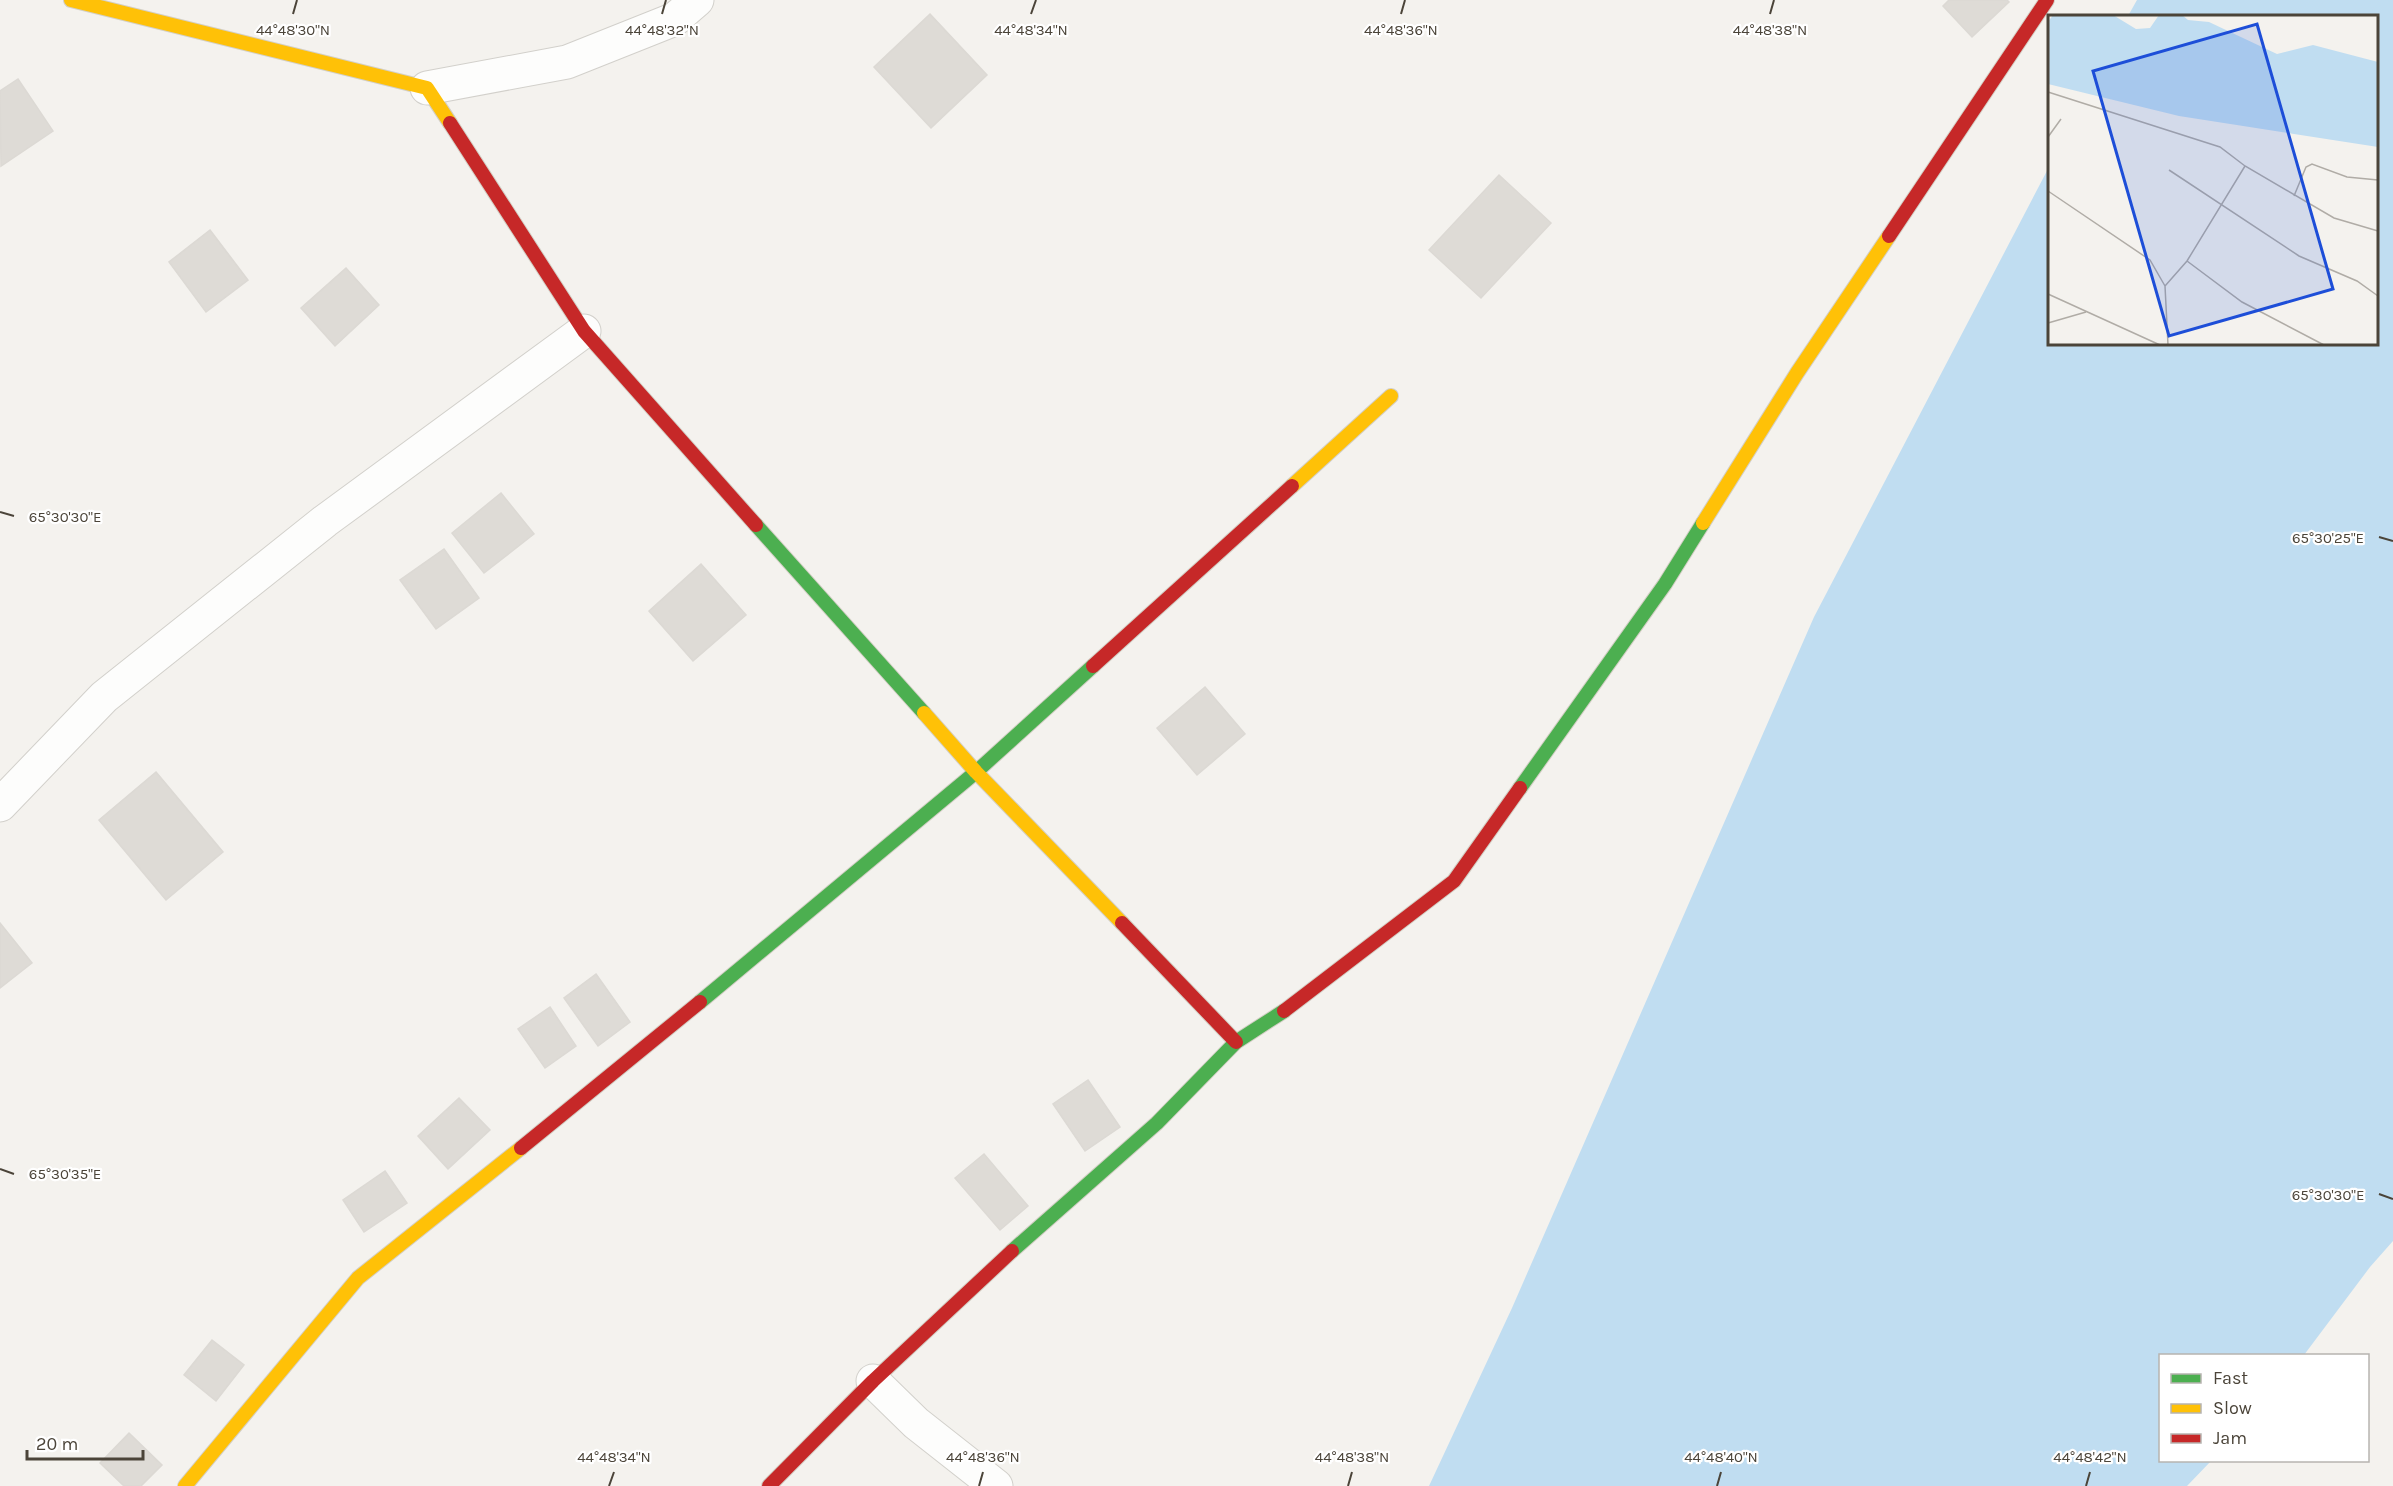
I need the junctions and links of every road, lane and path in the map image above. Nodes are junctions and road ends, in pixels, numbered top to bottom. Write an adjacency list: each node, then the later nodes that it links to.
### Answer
1 (70, 0): 4 (street)
2 (698, 0): 4 (street)
3 (2047, 0): 9 (street)
4 (427, 88): 5 (street)
5 (584, 331): 7 (street); 8 (street)
6 (1391, 396): 7 (street)
7 (976, 772): 9 (street); 11 (street)
8 (0, 805)
9 (1236, 1042): 10 (street)
10 (873, 1381): 12 (street); 13 (street)
11 (185, 1486)
12 (769, 1486)
13 (996, 1486)

